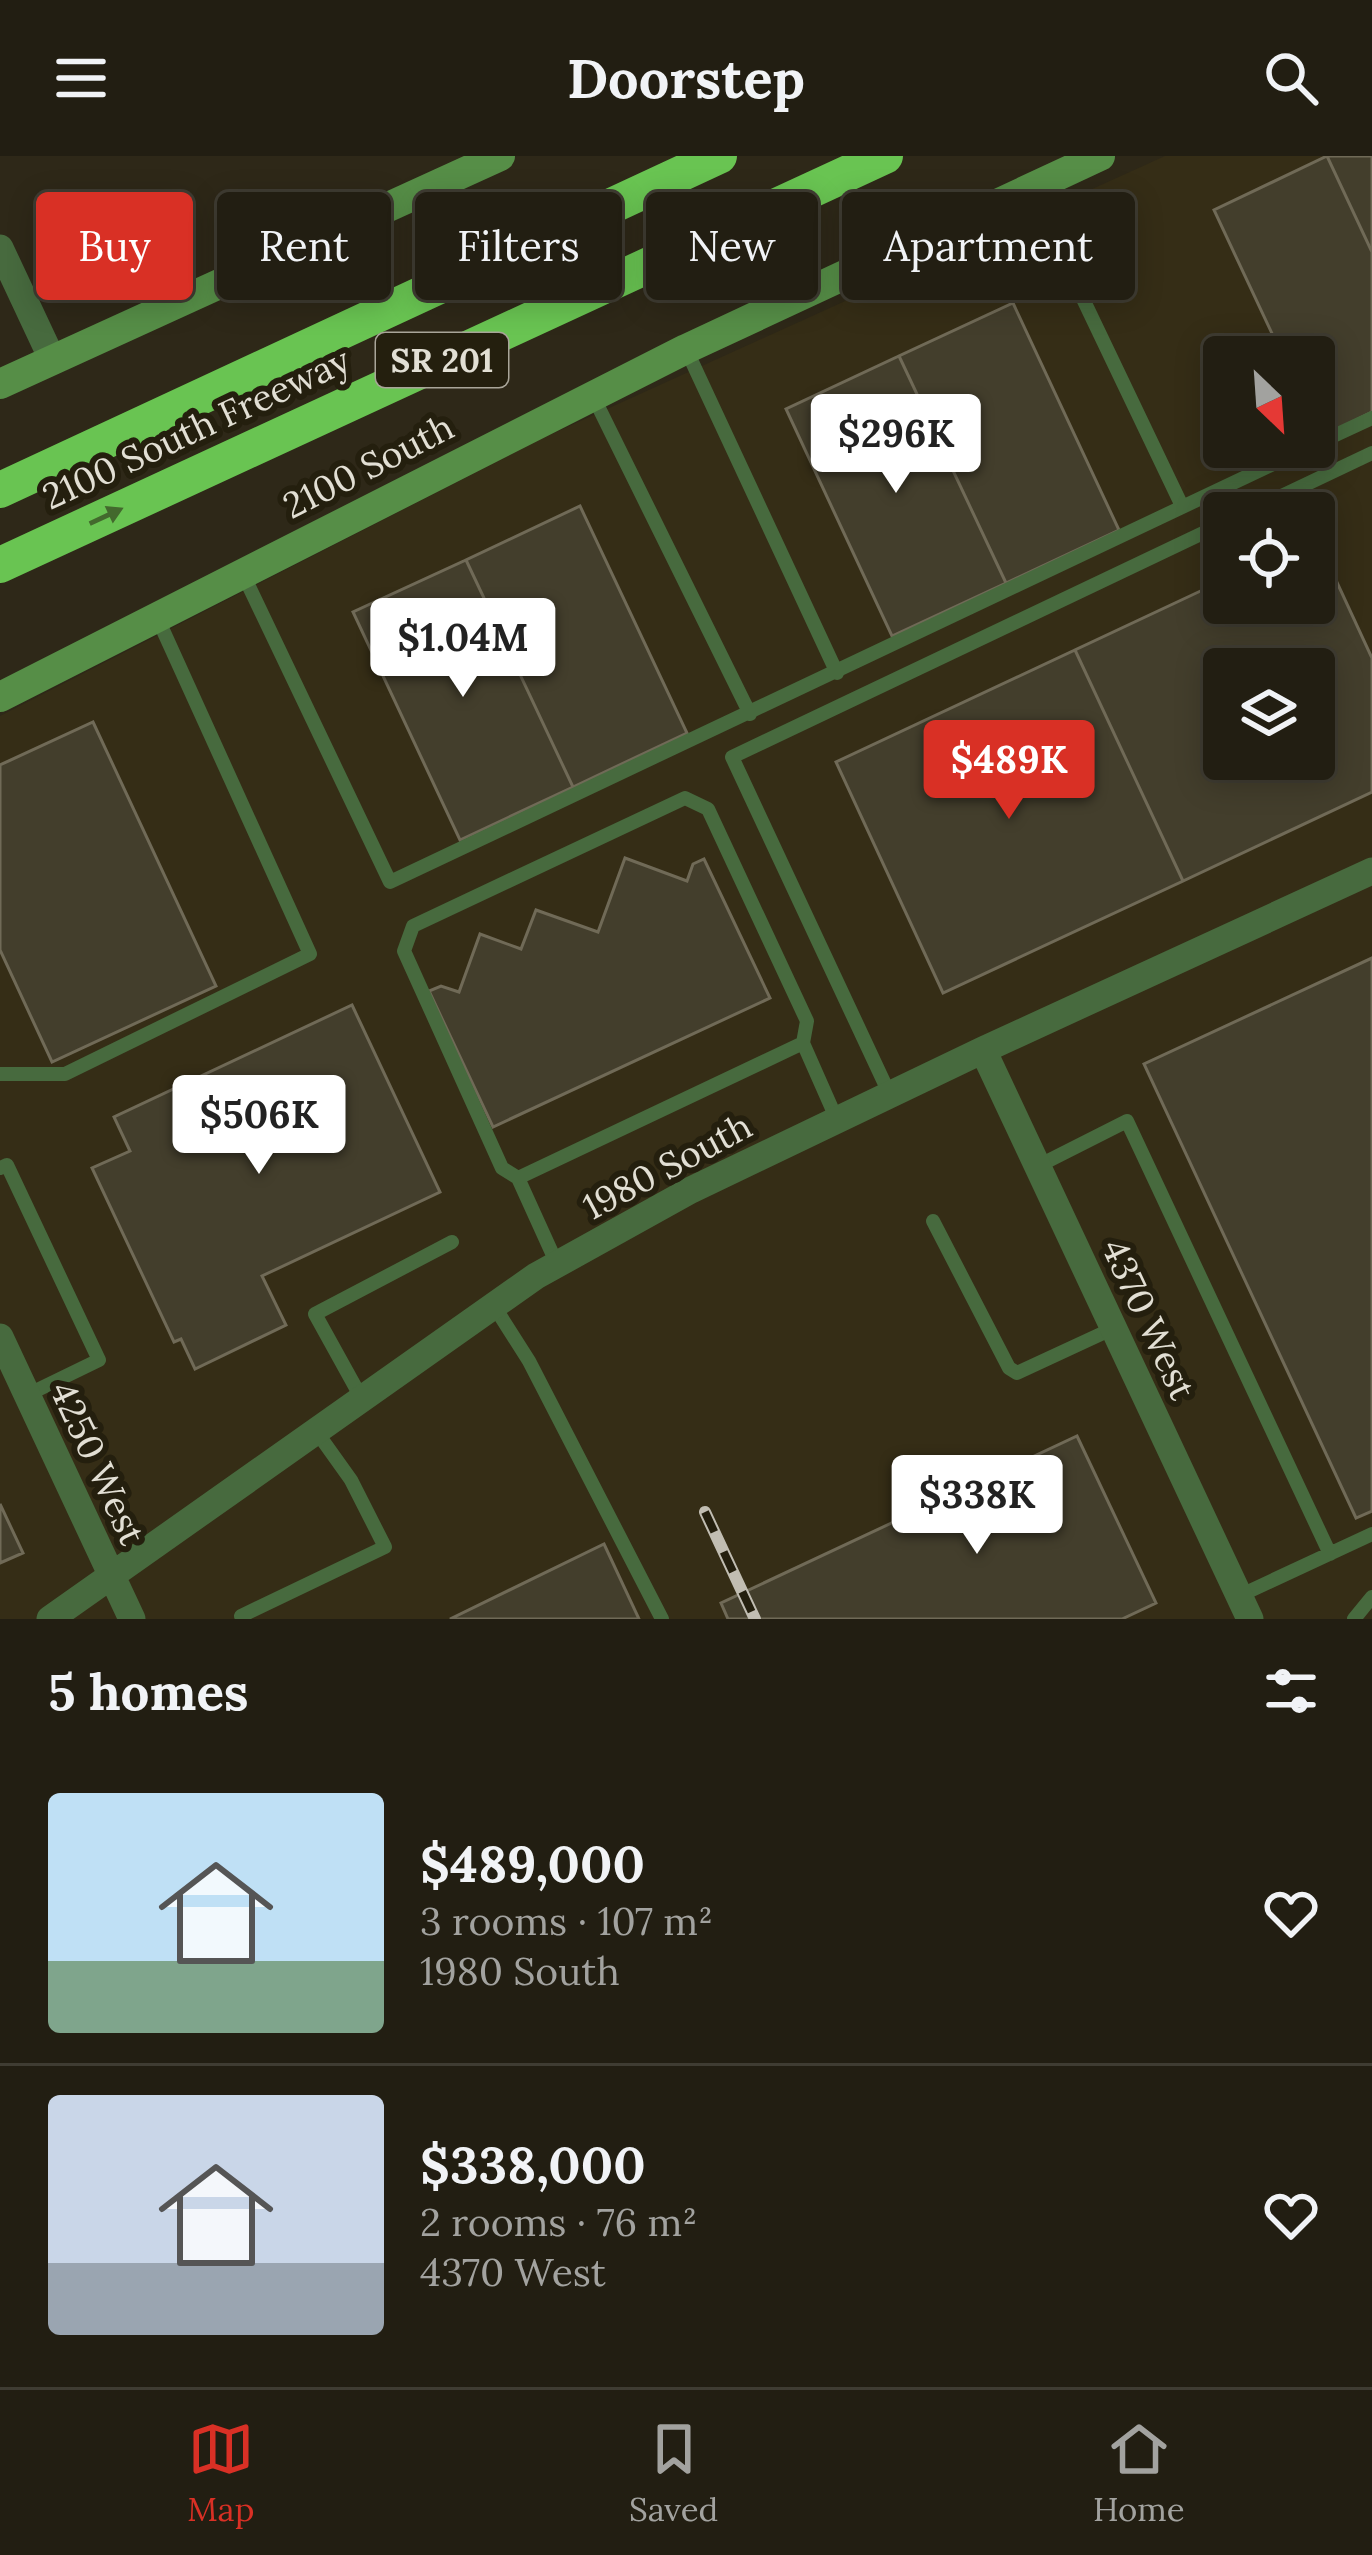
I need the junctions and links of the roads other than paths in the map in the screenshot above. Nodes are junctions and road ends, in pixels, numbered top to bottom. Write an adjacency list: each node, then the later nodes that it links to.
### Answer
1 (500, 156): 8 (street)
2 (719, 156): 15 (highway, 2100 South Freeway / SR 201)
3 (885, 156): 19 (highway, 2100 South Freeway / SR 201, one-way to 3)
4 (1100, 156): 5 (street, 2100 South)
5 (1030, 188): 7 (street, 2100 South); 17 (lane)
6 (0, 248): 8 (street)
7 (686, 349): 10 (street, 2100 South); 22 (lane)
8 (53, 361): 9 (street)
9 (0, 384)
10 (593, 395): 20 (street, 2100 South); 24 (lane)
11 (1372, 418): 12 (lane)
12 (1335, 435)
13 (1372, 453): 16 (lane)
14 (1264, 468): 17 (lane)
15 (0, 490)
16 (1290, 492)
17 (1182, 506): 22 (lane)
18 (1203, 534): 29 (lane)
19 (0, 565)
20 (243, 574): 21 (street, 2100 South); 24 (lane)
21 (157, 617): 23 (street, 2100 South); 28 (lane)
22 (837, 673): 24 (lane)
23 (0, 697)
24 (750, 714)
25 (1372, 871): 27 (street, 1980 South)
26 (802, 1043): 30 (lane); 33 (lane); 33 (lane)
27 (983, 1049): 29 (street, 1980 South); 31 (street, 4370 West)
28 (0, 1074)
29 (890, 1095): 30 (street, 1980 South)
30 (837, 1120): 36 (street, 1980 South)
31 (1038, 1166): 38 (street, 4370 West); 44 (lane)
32 (0, 1168): 40 (lane)
33 (518, 1178): 36 (lane)
34 (933, 1221): 38 (lane)
35 (452, 1242): 41 (lane)
36 (558, 1264): 37 (street, 1980 South)
37 (494, 1306): 41 (street, 1980 South); 52 (lane)
38 (1114, 1328): 47 (street, 4370 West)
39 (0, 1337): 40 (street, 4250 West)
40 (27, 1396): 45 (street, 4250 West)
41 (362, 1399): 42 (street, 1980 South)
42 (316, 1431): 45 (street, 1980 South); 51 (lane)
43 (1372, 1534): 44 (lane)
44 (1330, 1554): 47 (lane)
45 (111, 1575): 49 (street, 1980 South); 50 (street, 4250 West)
46 (1372, 1597): 48 (lane)
47 (1244, 1607)
48 (1358, 1618)
49 (50, 1619)
50 (132, 1619)
51 (243, 1619)
52 (662, 1619)

